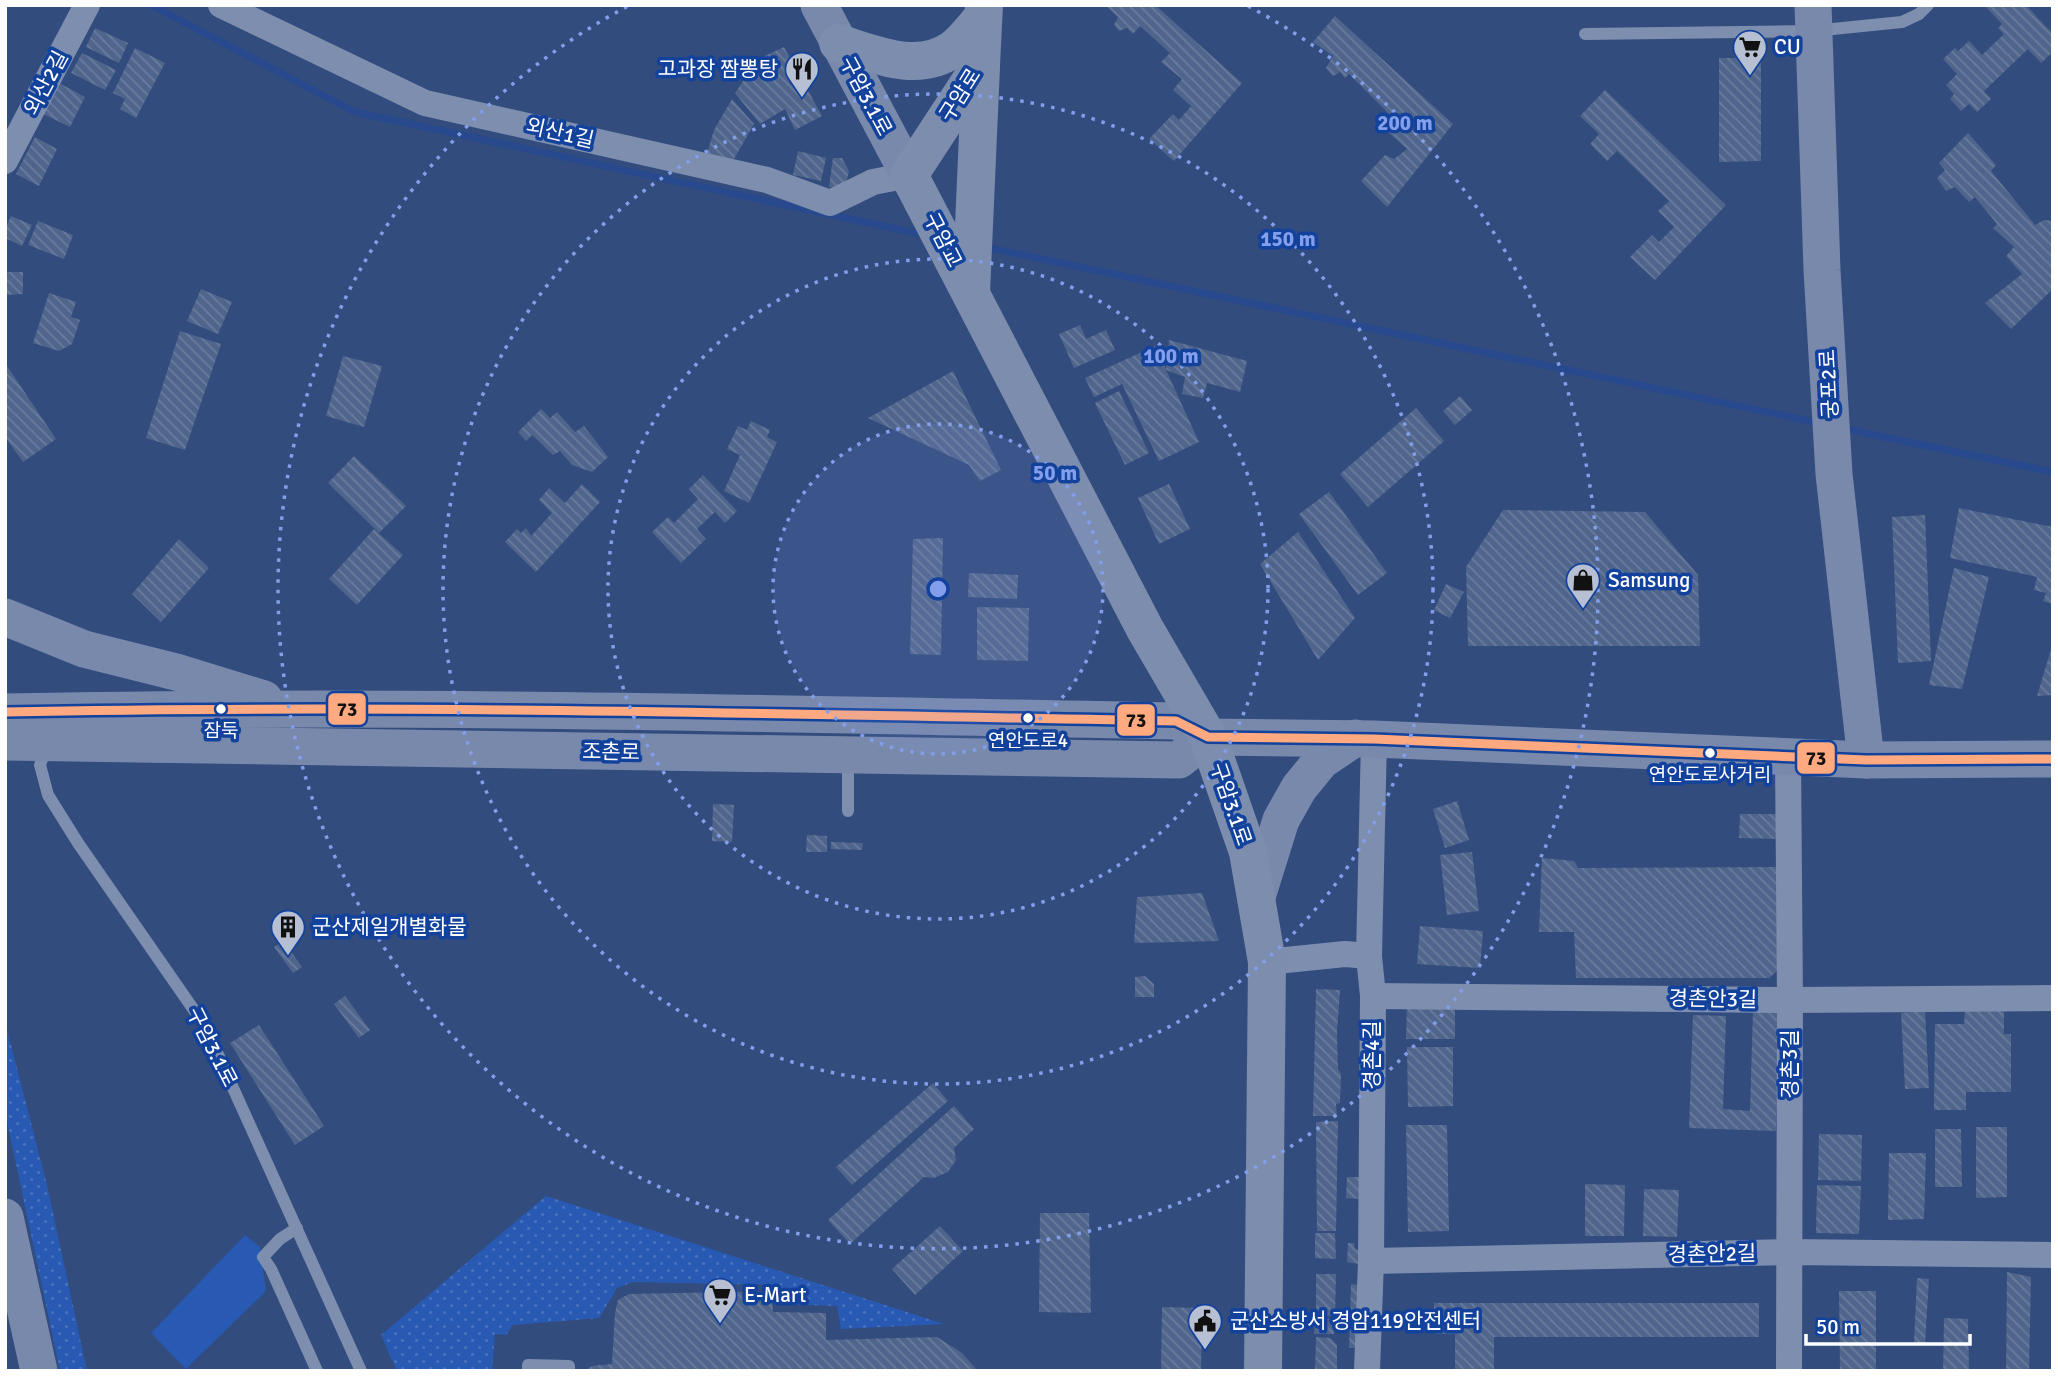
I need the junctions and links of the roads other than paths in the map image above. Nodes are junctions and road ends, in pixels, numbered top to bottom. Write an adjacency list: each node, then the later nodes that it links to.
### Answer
1 (221, 5): 11 (street, 외산1길)
2 (819, 5): 8 (street, 구암3.1로)
3 (1928, 5): 6 (lane)
4 (85, 6): 10 (street, 외산2길)
5 (983, 11): 8 (main road); 9 (main road, 구암로)
6 (1813, 18): 7 (lane); 23 (street, 궁포2로)
7 (1585, 34)
8 (838, 43): 11 (street, 구암3.1로)
9 (981, 65): 11 (main road, 구암로); 12 (main road)
10 (5, 161)
11 (912, 180): 12 (main road, 구암교)
12 (971, 295): 18 (main road, 구암3.1로)
13 (5, 617): 15 (street)
14 (5, 706): 16 (street)
15 (298, 709): 16 (street, 조촌로); 18 (street, 조촌로)
16 (52, 727): 17 (street, 조촌로); 20 (street, 조촌로); 32 (lane, 구암3.1로)
17 (7, 735)
18 (1208, 737): 19 (street, 조촌로); 20 (street, 조촌로); 25 (main road, 구암3.1로)
19 (1365, 738): 21 (street, 조촌로); 25 (street); 26 (street, 경촌4길)
20 (856, 755): 24 (lane)
21 (1788, 758): 23 (street, 조촌로); 30 (street, 경촌3길)
22 (2053, 759): 23 (street, 조촌로)
23 (1866, 760)
24 (848, 811)
25 (1256, 900): 27 (main road, 구암3.1로)
26 (1369, 956): 27 (street); 28 (street, 경촌4길)
27 (1267, 962): 41 (main road, 구암3.1로)
28 (1373, 996): 30 (street, 경촌안3길); 35 (street, 경촌4길)
29 (2053, 998): 30 (street, 경촌안3길)
30 (1790, 1000): 33 (street, 경촌3길)
31 (5, 1216): 36 (street)
32 (297, 1228): 37 (lane); 38 (lane, 구암3.1로)
33 (1790, 1252): 34 (street, 경촌안2길); 35 (street, 경촌안2길); 43 (street, 경촌3길)
34 (2053, 1255)
35 (1371, 1261): 42 (street, 경촌4길)
36 (39, 1371)
37 (317, 1371)
38 (361, 1371)
39 (528, 1371): 40 (lane)
40 (569, 1371)
41 (1263, 1371)
42 (1367, 1371)
43 (1788, 1371)

